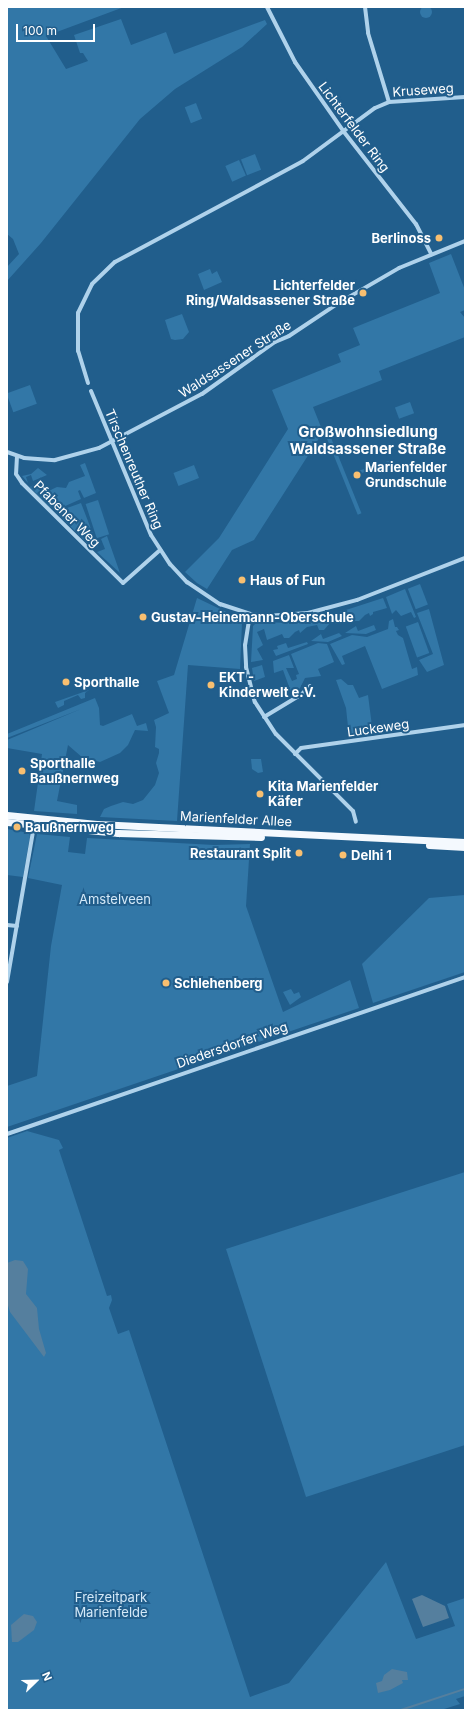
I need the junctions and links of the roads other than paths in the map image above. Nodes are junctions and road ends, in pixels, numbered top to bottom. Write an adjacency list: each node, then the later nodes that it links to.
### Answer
1 (267, 7): 5 (street, Lichterfelder Ring)
2 (365, 7): 4 (street)
3 (465, 97): 4 (street, Kruseweg)
4 (389, 102): 5 (street, Kruseweg)
5 (344, 132): 7 (street, Lichterfelder Ring); 8 (street)
6 (465, 241): 7 (street, Waldsassener Straße)
7 (431, 254): 10 (street, Waldsassener Straße)
8 (88, 383)
9 (91, 391): 10 (street, Tirschenreuther Ring)
10 (112, 442): 12 (street, Waldsassener Straße); 13 (street, Tirschenreuther Ring)
11 (7, 452): 12 (street, Waldsassener Straße)
12 (17, 456): 13 (street, Pfabener Weg)
13 (160, 550): 15 (street, Tirschenreuther Ring)
14 (465, 558): 15 (street, Tirschenreuther Ring)
15 (250, 614): 17 (street)
16 (310, 686): 17 (street)
17 (264, 717): 19 (street)
18 (465, 725): 19 (street, Luckeweg)
19 (295, 754): 22 (street)
20 (7, 815): 24 (main road, Marienfelder Allee)
21 (7, 822): 23 (main road, Marienfelder Allee)
22 (356, 822)
23 (34, 826): 25 (main road, Marienfelder Allee); 27 (street)
24 (465, 842)
25 (465, 847)
26 (7, 925): 27 (street)
27 (17, 926): 29 (street)
28 (465, 977): 30 (street, Diedersdorfer Weg)
29 (7, 982)
30 (7, 1134)

